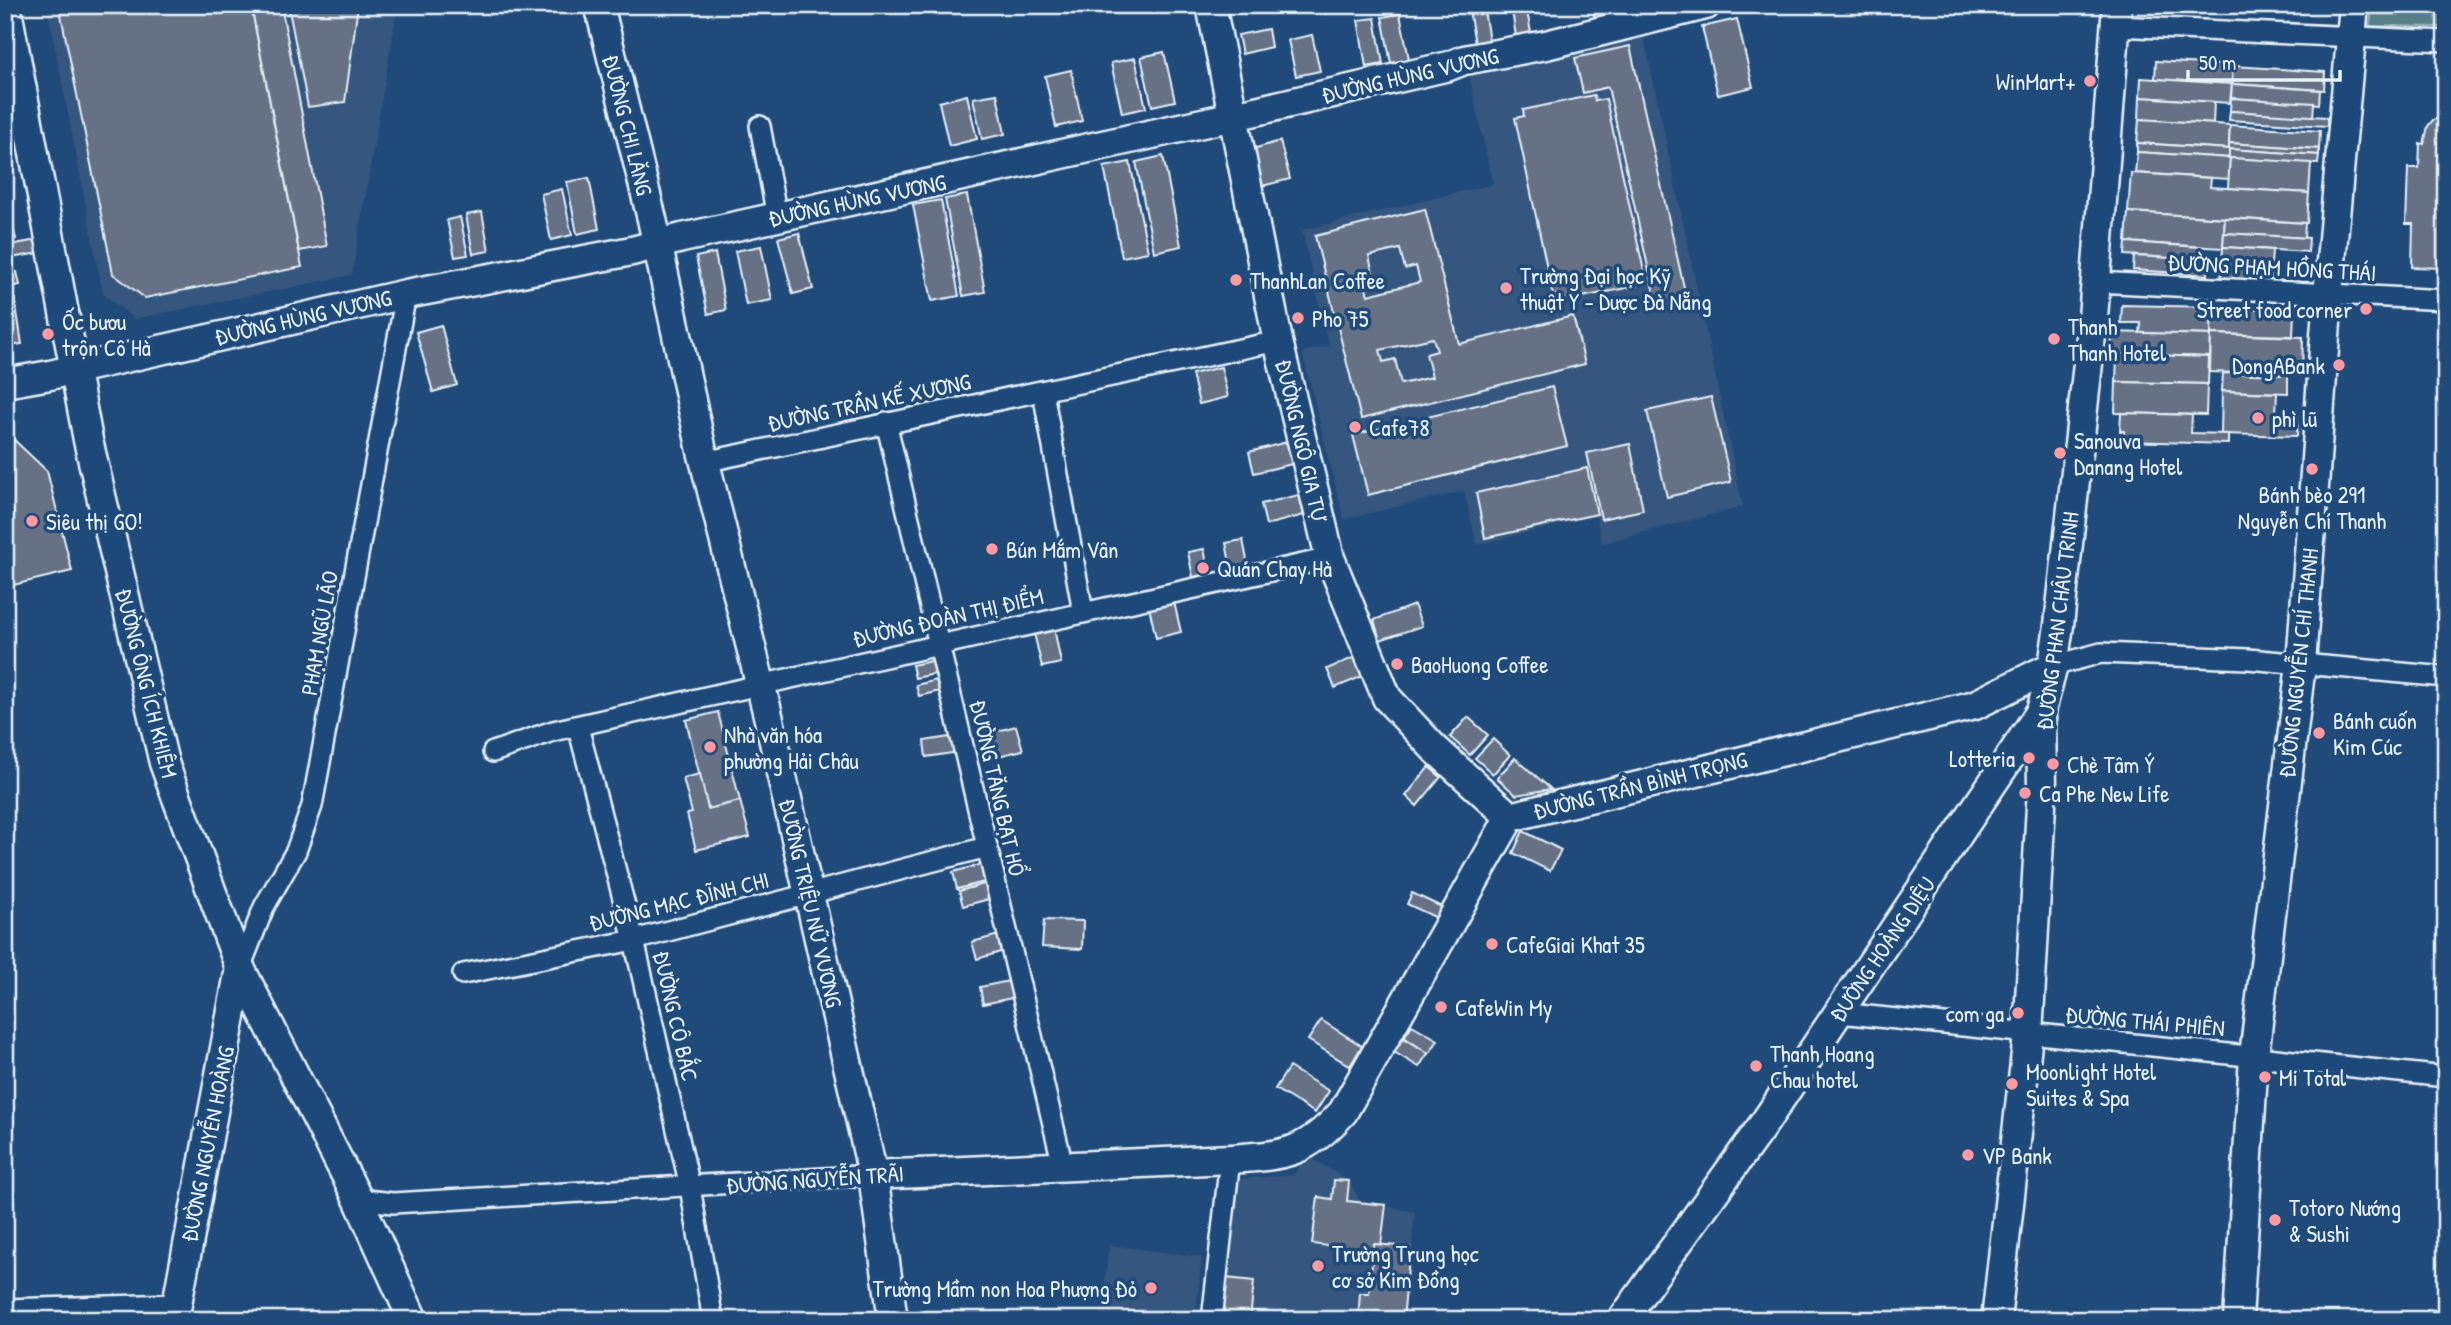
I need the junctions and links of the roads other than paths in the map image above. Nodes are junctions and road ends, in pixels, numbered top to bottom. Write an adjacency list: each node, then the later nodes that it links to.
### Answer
1 (599, 5): 12 (street, ĐƯỜNG CHI LĂNG)
2 (1211, 5): 9 (street, ĐƯỜNG NGÔ GIA TỰ)
3 (1706, 5): 9 (street, ĐƯỜNG HÙNG VƯƠNG)
4 (2354, 5): 7 (street, ĐƯỜNG NGUYỄN CHÍ THANH)
5 (7, 16): 18 (street, ĐƯỜNG ÔNG ÍCH KHIÊM)
6 (2116, 16): 7 (street); 13 (street, ĐƯỜNG PHAN CHÂU TRINH)
7 (2352, 38): 8 (street); 15 (street, ĐƯỜNG NGUYỄN CHÍ THANH)
8 (2446, 41)
9 (1234, 116): 11 (street, ĐƯỜNG HÙNG VƯƠNG); 17 (street, ĐƯỜNG NGÔ GIA TỰ)
10 (760, 125): 11 (street)
11 (777, 217): 12 (street, ĐƯỜNG HÙNG VƯƠNG)
12 (657, 244): 14 (street, ĐƯỜNG HÙNG VƯƠNG); 22 (street, ĐƯỜNG TRIỆU NỮ VƯƠNG)
13 (2096, 282): 15 (street, ĐƯỜNG PHẠM HỒNG THÁI); 27 (street, ĐƯỜNG PHAN CHÂU TRINH)
14 (405, 294): 18 (street, ĐƯỜNG HÙNG VƯƠNG); 39 (street, PHẠM NGŨ LÃO)
15 (2328, 295): 16 (street, ĐƯỜNG PHẠM HỒNG THÁI); 26 (street, ĐƯỜNG NGUYỄN CHÍ THANH)
16 (2446, 300)
17 (1278, 341): 20 (street, ĐƯỜNG TRẦN KẾ XƯƠNG); 23 (street, ĐƯỜNG NGÔ GIA TỰ)
18 (73, 368): 19 (street, ĐƯỜNG HÙNG VƯƠNG); 39 (street, ĐƯỜNG ÔNG ÍCH KHIÊM)
19 (5, 383)
20 (1043, 392): 21 (street, ĐƯỜNG TRẦN KẾ XƯƠNG); 24 (street)
21 (886, 422): 22 (street, ĐƯỜNG TRẦN KẾ XƯƠNG); 25 (street, ĐƯỜNG TĂNG BẠT HỔ)
22 (704, 462): 29 (street, ĐƯỜNG TRIỆU NỮ VƯƠNG)
23 (1330, 558): 24 (street, ĐƯỜNG ĐOÀN THỊ ĐIỂM); 35 (street, ĐƯỜNG NGÔ GIA TỰ)
24 (1083, 612): 25 (street, ĐƯỜNG ĐOÀN THỊ ĐIỂM)
25 (938, 643): 29 (street, ĐƯỜNG ĐOÀN THỊ ĐIỂM); 36 (street, ĐƯỜNG TĂNG BẠT HỔ)
26 (2301, 664): 27 (street); 28 (street); 43 (street, ĐƯỜNG NGUYỄN CHÍ THANH)
27 (2053, 666): 30 (street, ĐƯỜNG PHAN CHÂU TRINH); 35 (street, ĐƯỜNG TRẦN BÌNH TRỌNG)
28 (2446, 677)
29 (761, 685): 31 (street, ĐƯỜNG ĐOÀN THỊ ĐIỂM); 37 (street, ĐƯỜNG TRIỆU NỮ VƯƠNG)
30 (2041, 711): 33 (street, ĐƯỜNG HOÀNG DIỆU); 34 (street, ĐƯỜNG PHAN CHÂU TRINH)
31 (578, 727): 32 (street, ĐƯỜNG ĐOÀN THỊ ĐIỂM); 38 (street, ĐƯỜNG CÔ BẮC)
32 (492, 752)
33 (2000, 773): 34 (street); 41 (street, ĐƯỜNG HOÀNG DIỆU)
34 (2042, 788): 42 (street, ĐƯỜNG PHAN CHÂU TRINH)
35 (1510, 817): 45 (street, ĐƯỜNG TRẦN BÌNH TRỌNG)
36 (987, 847): 37 (street, ĐƯỜNG MẠC ĐĨNH CHI); 47 (street, ĐƯỜNG TĂNG BẠT HỔ)
37 (808, 893): 38 (street, ĐƯỜNG MẠC ĐĨNH CHI); 48 (street, ĐƯỜNG TRIỆU NỮ VƯƠNG)
38 (634, 940): 40 (street, ĐƯỜNG MẠC ĐĨNH CHI); 49 (street, ĐƯỜNG CÔ BẮC)
39 (240, 968): 50 (street, ĐƯỜNG ÔNG ÍCH KHIÊM); 52 (street, ĐƯỜNG NGUYỄN HOÀNG)
40 (463, 974)
41 (1840, 1013): 42 (street, ĐƯỜNG THÁI PHIÊN); 57 (street, ĐƯỜNG HOÀNG DIỆU)
42 (2028, 1035): 43 (street, ĐƯỜNG THÁI PHIÊN); 58 (street, ĐƯỜNG PHAN CHÂU TRINH)
43 (2254, 1056): 44 (street, ĐƯỜNG THÁI PHIÊN); 59 (street, ĐƯỜNG NGUYỄN CHÍ THANH)
44 (2446, 1077)
45 (1273, 1156): 46 (street, ĐƯỜNG NGUYỄN TRÃI)
46 (1230, 1159): 47 (street, ĐƯỜNG NGUYỄN TRÃI); 56 (street)
47 (1063, 1166): 48 (street, ĐƯỜNG NGUYỄN TRÃI)
48 (873, 1175): 49 (street, ĐƯỜNG NGUYỄN TRÃI); 55 (street, ĐƯỜNG TRIỆU NỮ VƯƠNG)
49 (690, 1186): 50 (street, ĐƯỜNG NGUYỄN TRÃI); 54 (street, ĐƯỜNG CÔ BẮC)
50 (358, 1199): 53 (street, ĐƯỜNG ÔNG ÍCH KHIÊM)
51 (5, 1309): 52 (street)
52 (175, 1312)
53 (413, 1320)
54 (713, 1320)
55 (893, 1320)
56 (1212, 1320)
57 (1622, 1320)
58 (1996, 1320)
59 (2238, 1320)

